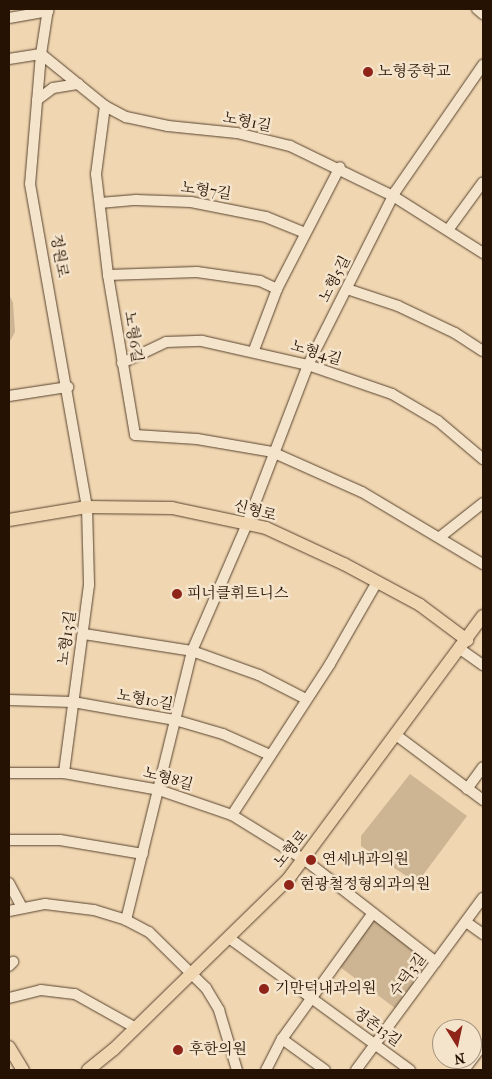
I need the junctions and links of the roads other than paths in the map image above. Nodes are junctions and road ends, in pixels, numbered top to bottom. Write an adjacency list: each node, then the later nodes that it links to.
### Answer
1 (477, 9): 3 (street)
2 (48, 10): 4 (street); 5 (street, 정원로)
3 (483, 14)
4 (9, 18)
5 (41, 54): 6 (street); 8 (street, 노형1길); 9 (street, 정원로)
6 (9, 59)
7 (483, 65): 13 (street, 노형5길)
8 (80, 84): 9 (street); 10 (street, 노형1길)
9 (37, 100): 25 (street, 정원로)
10 (105, 106): 11 (street, 노형1길); 14 (street, 노형6길)
11 (340, 168): 13 (street, 노형1길); 16 (street)
12 (483, 182): 15 (street)
13 (393, 196): 15 (street, 노형1길); 20 (street, 노형5길)
14 (100, 204): 16 (street, 노형7길); 18 (street, 노형6길)
15 (448, 230): 17 (street, 노형1길)
16 (305, 232): 19 (street)
17 (483, 253)
18 (108, 275): 19 (street); 23 (street, 노형6길)
19 (277, 289): 21 (street)
20 (347, 289): 22 (street); 24 (street, 노형5길)
21 (254, 350): 23 (street, 노형4길); 24 (street, 노형4길)
22 (483, 350)
23 (122, 363): 27 (street, 노형6길)
24 (308, 365): 27 (street, 노형5길); 28 (street, 노형4길)
25 (68, 387): 26 (street); 30 (street, 정원로)
26 (9, 396)
27 (272, 452): 32 (street, 노형5길); 33 (street)
28 (483, 459)
29 (483, 503): 33 (street)
30 (87, 507): 31 (main road, 신형로); 32 (main road, 신형로); 37 (street, 노형13길)
31 (9, 520)
32 (247, 524): 35 (main road, 신형로); 39 (street, 노형5길)
33 (440, 537): 34 (street)
34 (483, 564)
35 (377, 582): 38 (main road, 신형로); 41 (street)
36 (483, 616): 38 (main road, 노형로)
37 (84, 634): 39 (street); 43 (street, 노형13길)
38 (464, 645): 40 (street); 45 (main road, 노형로)
39 (192, 651): 41 (street); 44 (street, 노형5길)
40 (483, 665)
41 (306, 699): 46 (street)
42 (9, 700): 43 (street, 노형10길)
43 (73, 702): 44 (street, 노형10길); 48 (street, 노형13길)
44 (175, 720): 46 (street, 노형10길); 51 (street, 노형5길)
45 (396, 735): 50 (street); 56 (main road, 노형로)
46 (270, 755): 53 (street)
47 (483, 767): 50 (street)
48 (64, 772): 49 (street, 노형8길); 51 (street, 노형8길)
49 (9, 773)
50 (467, 789): 52 (street)
51 (159, 790): 53 (street, 노형8길); 55 (street, 노형5길)
52 (483, 800)
53 (232, 814): 56 (street, 노형8길)
54 (9, 840): 55 (street)
55 (143, 854): 62 (street, 노형5길)
56 (305, 860): 61 (street, 노형8길); 65 (main road, 노형로)
57 (9, 883): 59 (street)
58 (483, 898): 63 (street, 수덕3길)
59 (22, 907): 60 (street); 62 (street)
60 (9, 911)
61 (372, 914): 66 (street, 노형8길); 69 (street)
62 (126, 920): 67 (street)
63 (466, 922): 64 (street); 66 (street, 수덕3길)
64 (483, 934)
65 (229, 938): 67 (main road, 노형로); 69 (street, 정존13길)
66 (436, 962): 72 (street, 수덕3길)
67 (192, 974): 70 (main road, 노형로); 79 (street)
68 (9, 998): 70 (street)
69 (311, 998): 71 (street); 72 (street, 정존13길)
70 (136, 1028): 75 (main road, 노형로)
71 (282, 1038): 80 (street); 81 (street)
72 (375, 1044): 82 (street, 수덕3길); 83 (street, 정존13길)
73 (483, 1045): 84 (street)
74 (9, 1047): 76 (main road)
75 (114, 1050): 77 (main road, 노형로); 78 (main road)
76 (24, 1070)
77 (88, 1070)
78 (100, 1070)
79 (237, 1070)
80 (266, 1070)
81 (325, 1070)
82 (356, 1070)
83 (410, 1070)
84 (464, 1070)

